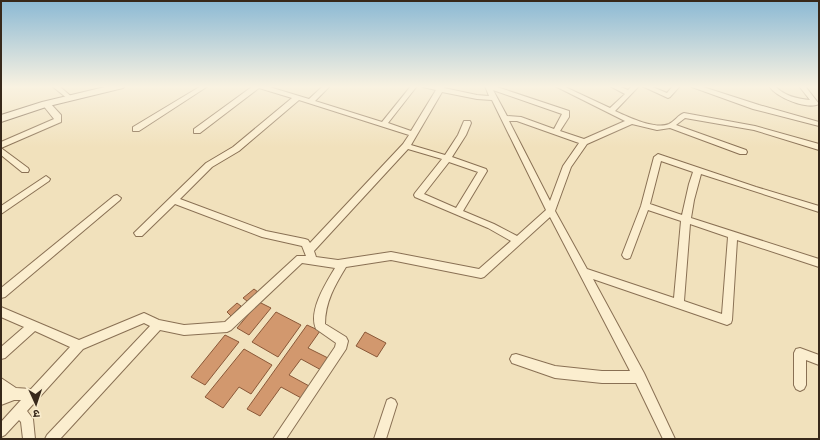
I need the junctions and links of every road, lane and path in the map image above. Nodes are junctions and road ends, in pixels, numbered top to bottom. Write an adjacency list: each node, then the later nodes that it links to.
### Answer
1 (38, 107): 16 (street)
2 (48, 107): 27 (street)
3 (172, 107): 22 (street)
4 (230, 107): 23 (street)
5 (288, 107): 37 (street)
6 (325, 107): 19 (street)
7 (398, 107): 19 (street)
8 (430, 107): 25 (street)
9 (499, 107): 15 (street)
10 (545, 107): 24 (street)
11 (602, 107): 14 (street)
12 (615, 107): 14 (street)
13 (755, 107): 20 (street)
14 (611, 111): 17 (street)
15 (504, 118): 24 (street); 41 (street)
16 (1, 119)
17 (631, 121): 21 (street); 26 (street)
18 (467, 123): 32 (street)
19 (384, 124): 25 (street)
20 (819, 124)
21 (671, 126): 29 (street); 31 (street)
22 (136, 129)
23 (197, 131)
24 (556, 132): 26 (street)
25 (414, 134): 28 (street)
26 (584, 142): 41 (street)
27 (1, 145)
28 (406, 146): 32 (street); 47 (street)
29 (819, 147)
30 (1, 151): 33 (street)
31 (743, 152)
32 (447, 158): 42 (street); 42 (street)
33 (25, 170)
34 (698, 170): 38 (street); 39 (street); 43 (street)
35 (46, 179): 40 (street)
36 (117, 198): 53 (street)
37 (174, 200): 44 (street); 47 (street)
38 (645, 206): 43 (street); 48 (street)
39 (819, 210)
40 (1, 211)
41 (552, 211): 46 (street); 52 (street)
42 (458, 212): 46 (street)
43 (687, 219): 45 (street); 54 (street)
44 (139, 233)
45 (733, 234): 51 (street); 54 (street)
46 (518, 241): 50 (street)
47 (308, 251): 49 (street)
48 (627, 255)
49 (313, 260): 50 (street); 56 (street)
50 (343, 263): 73 (street)
51 (819, 263)
52 (584, 272): 54 (street); 62 (street)
53 (1, 294)
54 (679, 304)
55 (1, 312): 57 (street)
56 (158, 325): 58 (street); 72 (street)
57 (33, 326): 58 (street); 59 (street)
58 (79, 345): 66 (street)
59 (1, 354)
60 (516, 359): 62 (street)
61 (819, 360): 64 (street)
62 (640, 377): 75 (street)
63 (1, 384): 65 (street)
64 (800, 385)
65 (14, 394): 66 (street); 67 (street)
66 (34, 395): 69 (street)
67 (1, 398)
68 (391, 404): 74 (street)
69 (19, 411): 70 (street); 71 (street)
70 (1, 431)
71 (29, 439)
72 (52, 439)
73 (279, 439)
74 (380, 439)
75 (669, 439)

